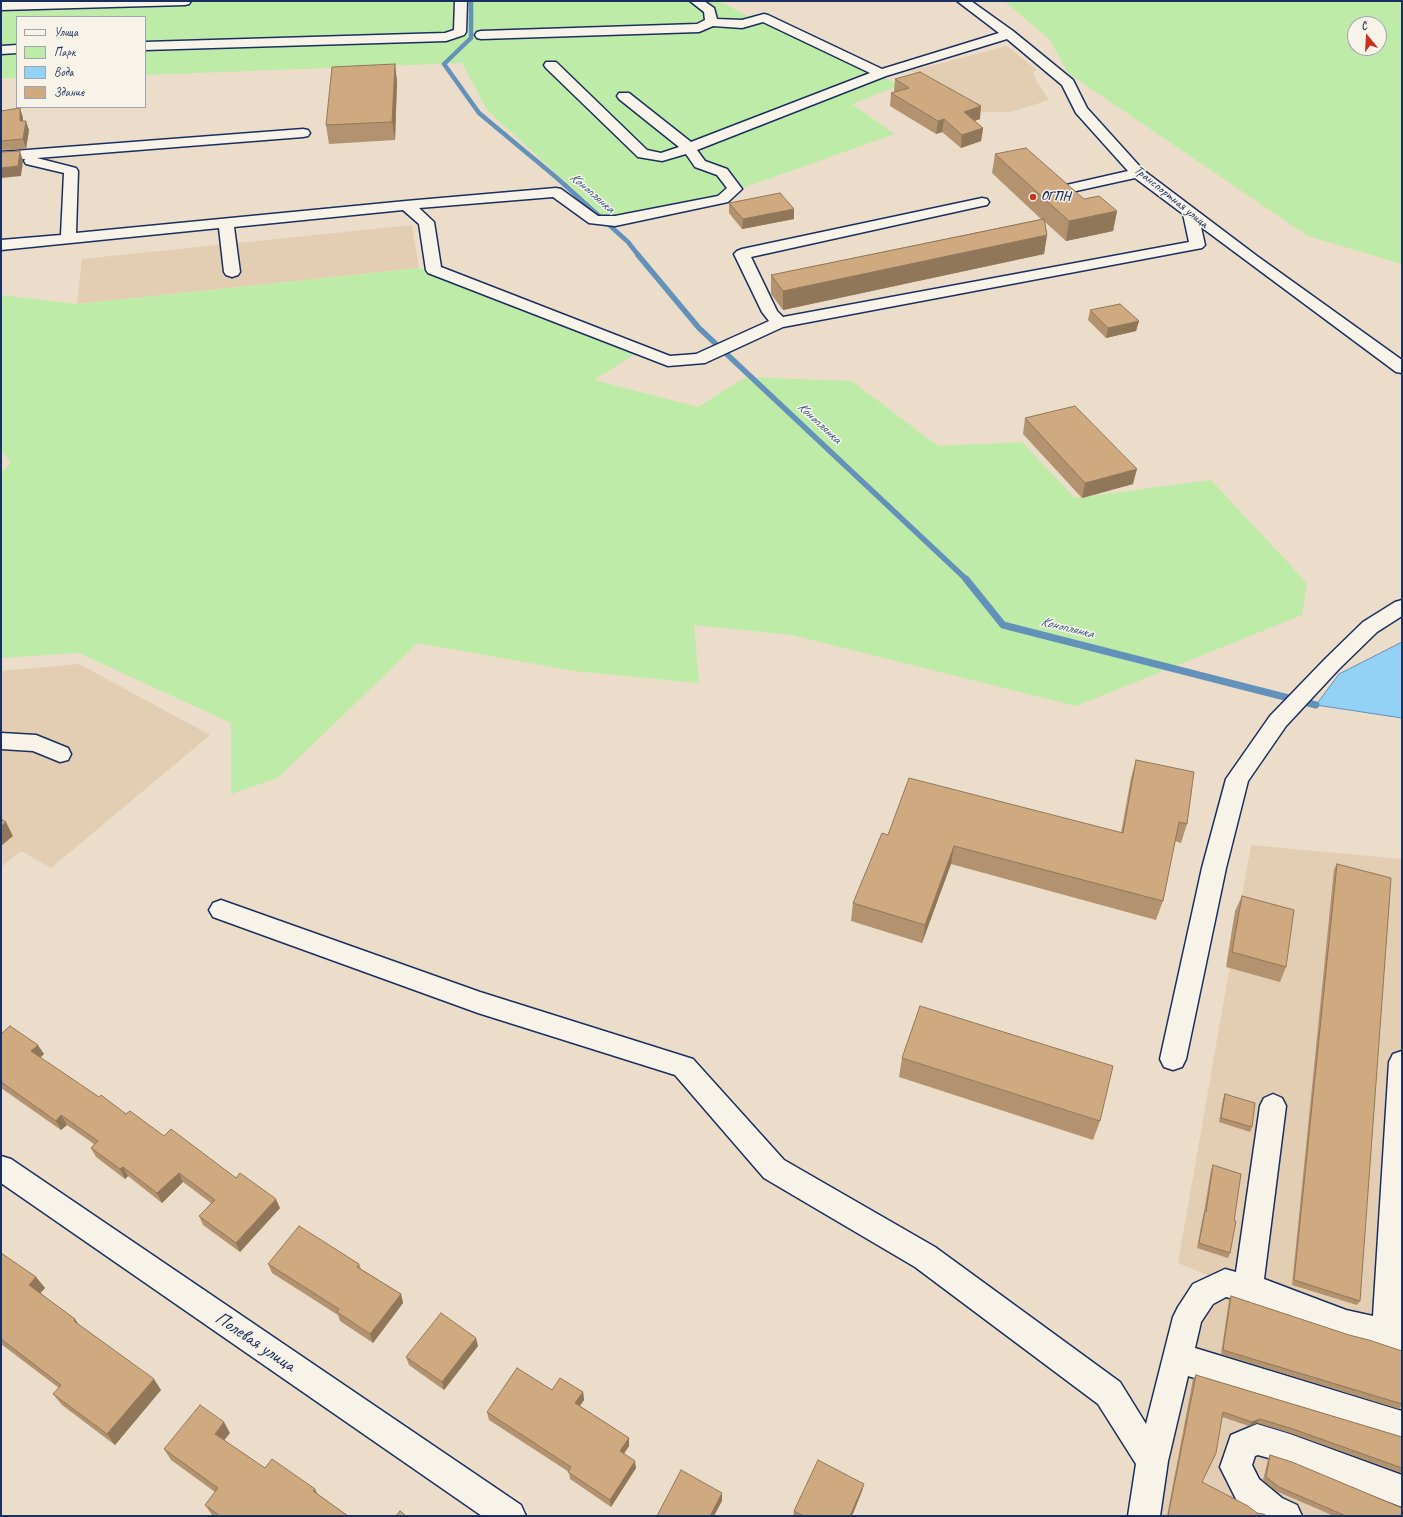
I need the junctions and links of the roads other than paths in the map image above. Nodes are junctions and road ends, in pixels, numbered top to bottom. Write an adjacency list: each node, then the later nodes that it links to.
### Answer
1 (185, 1): 5 (street)
2 (461, 1): 9 (street)
3 (696, 1): 6 (street)
4 (963, 1): 7 (street, Транспортная улица)
5 (1, 6)
6 (711, 22): 8 (street); 13 (street)
7 (1009, 34): 13 (street); 18 (street, Транспортная улица)
8 (481, 35)
9 (146, 46)
10 (16, 49): 11 (street)
11 (1, 50)
12 (551, 65): 16 (street)
13 (881, 73): 16 (street)
14 (624, 96): 16 (street)
15 (303, 133): 17 (street)
16 (689, 148): 21 (street)
17 (7, 156): 24 (street)
18 (1138, 173): 19 (street); 22 (street, Транспортная улица)
19 (1067, 189)
20 (982, 202): 29 (street)
21 (406, 205): 23 (street); 29 (street)
22 (1190, 214): 26 (street); 27 (street, Транспортная улица)
23 (226, 223): 24 (street); 28 (street)
24 (68, 238): 25 (street)
25 (1, 245)
26 (1208, 248): 27 (street); 29 (street)
27 (1252, 259): 30 (street, Транспортная улица)
28 (232, 272)
29 (779, 323)
30 (1402, 368)
31 (1402, 606): 35 (street)
32 (1, 740): 33 (street)
33 (60, 754)
34 (221, 910): 43 (street)
35 (1173, 1059)
36 (1402, 1062): 40 (street)
37 (1273, 1106): 39 (street)
38 (1, 1168): 45 (street, Полевая улица)
39 (1248, 1288): 40 (street); 41 (street)
40 (1394, 1336)
41 (1178, 1358): 42 (street); 43 (street)
42 (1402, 1426)
43 (1152, 1461): 46 (street)
44 (1402, 1492): 47 (street)
45 (510, 1516)
46 (1144, 1516)
47 (1286, 1516)

